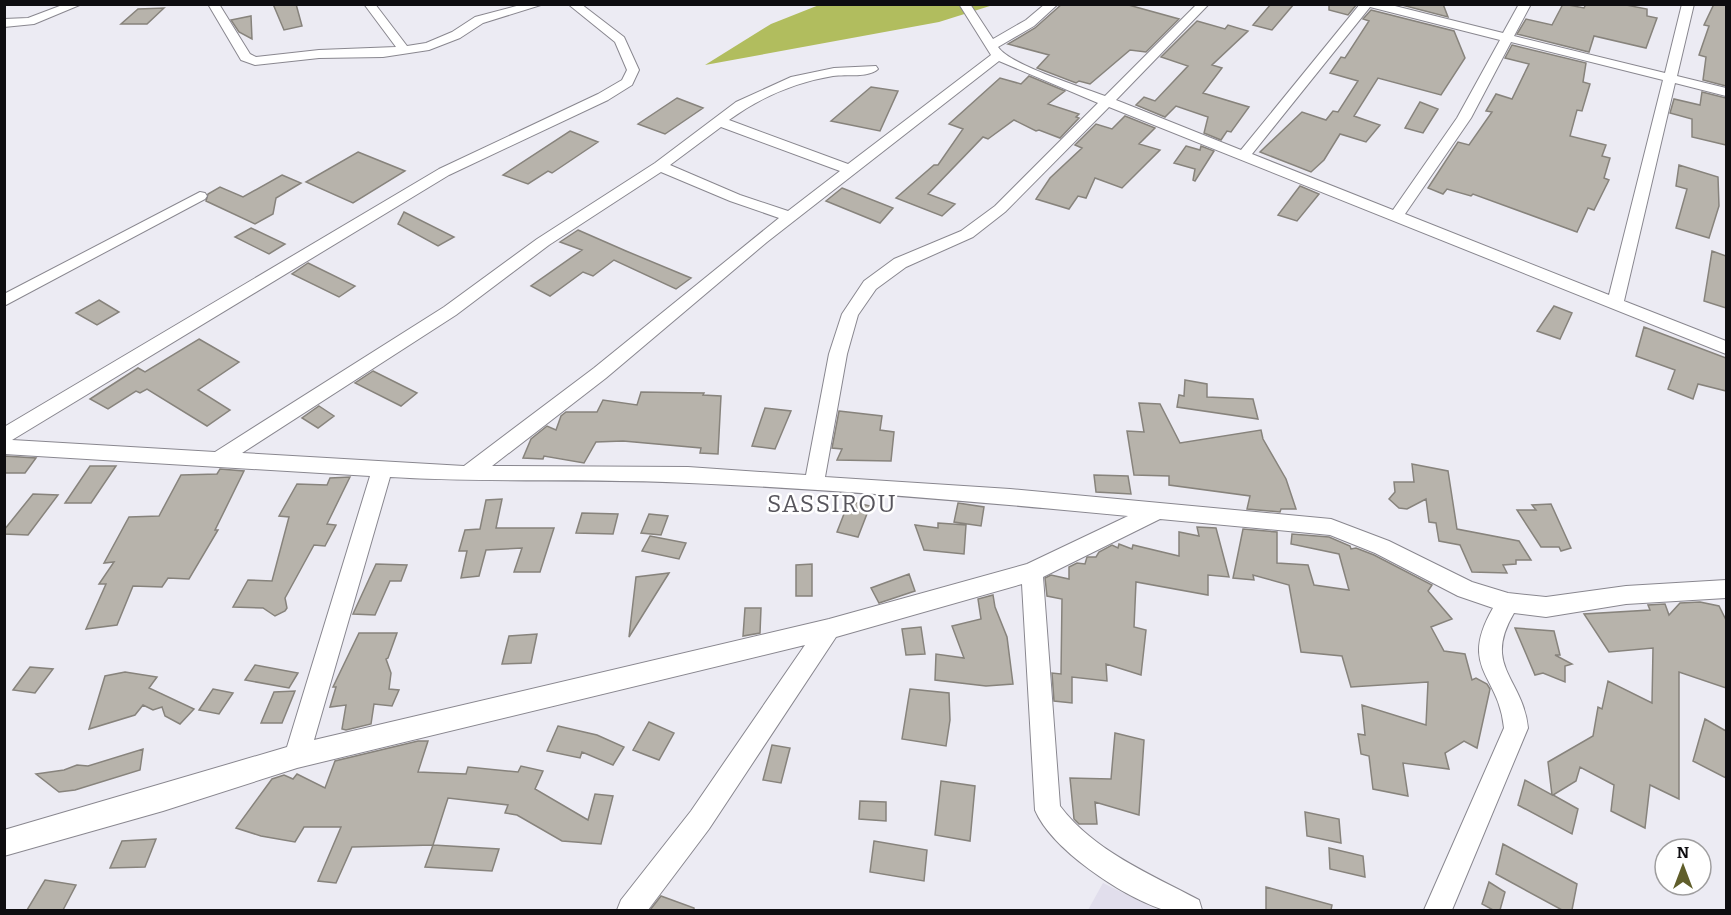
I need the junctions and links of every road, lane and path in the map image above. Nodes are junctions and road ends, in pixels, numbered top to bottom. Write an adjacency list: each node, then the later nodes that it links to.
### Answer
1 (77, 4): 12 (street)
2 (213, 4): 14 (street)
3 (369, 4): 14 (street)
4 (539, 4): 14 (street)
5 (573, 4): 30 (street)
6 (964, 4): 15 (street)
7 (1053, 4): 15 (street)
8 (1204, 4): 19 (street)
9 (1369, 4): 13 (street); 21 (street)
10 (1525, 4): 13 (street)
11 (1688, 4): 17 (street)
12 (4, 23)
13 (1505, 38): 17 (street); 25 (street)
14 (404, 50)
15 (995, 51): 19 (street); 23 (street)
16 (873, 69): 20 (street)
17 (1669, 78): 18 (street); 28 (street)
18 (1726, 92)
19 (1108, 101): 21 (street); 35 (street)
20 (720, 122): 22 (street); 23 (street)
21 (1244, 155): 25 (street)
22 (660, 166): 26 (street); 32 (street)
23 (852, 171): 26 (street)
24 (200, 196): 27 (street)
25 (1396, 216): 28 (street)
26 (792, 217): 34 (street)
27 (4, 301)
28 (1615, 303): 29 (street)
29 (1726, 348)
30 (4, 436)
31 (4, 447): 32 (street)
32 (217, 460): 33 (street)
33 (381, 469): 34 (street); 41 (street)
34 (468, 474): 35 (street)
35 (814, 483): 36 (street)
36 (1161, 510): 37 (street); 39 (street)
37 (1032, 572): 40 (street); 44 (street)
38 (1726, 589): 39 (street)
39 (1508, 603): 45 (street)
40 (830, 629): 41 (street); 43 (street)
41 (297, 756): 42 (street)
42 (4, 843)
43 (632, 910)
44 (1189, 910)
45 (1438, 910)

